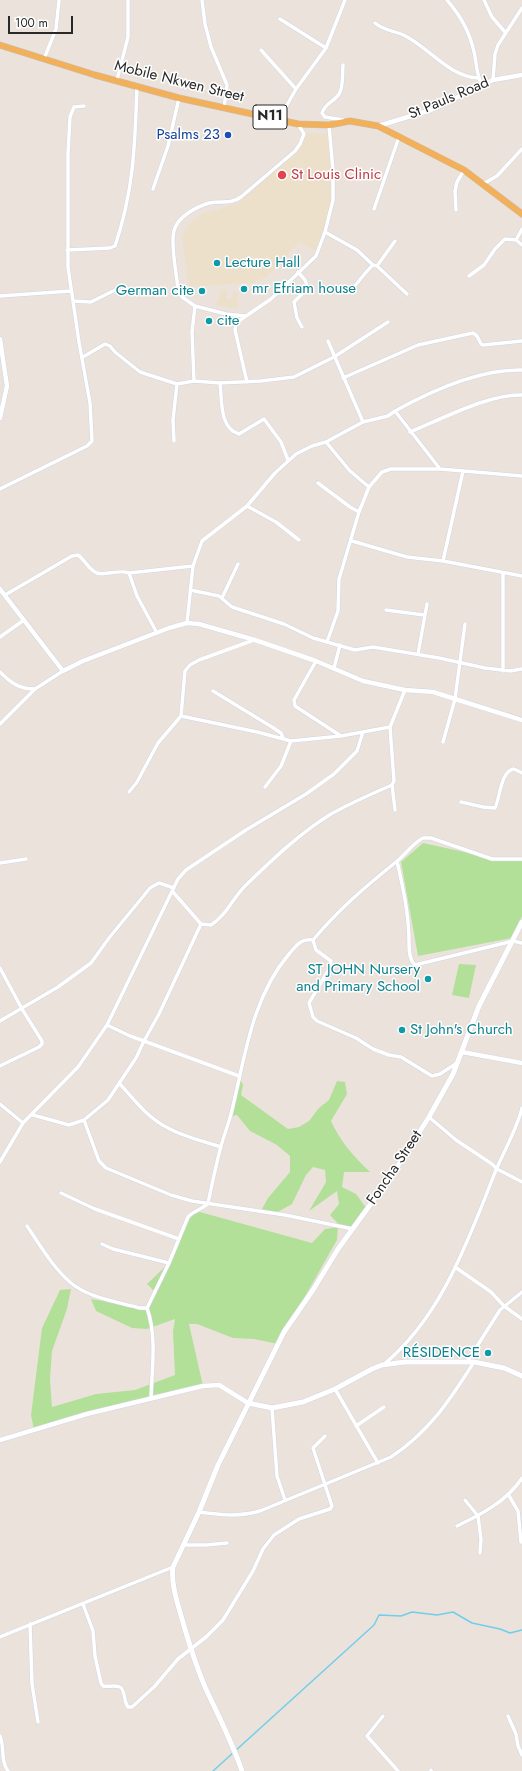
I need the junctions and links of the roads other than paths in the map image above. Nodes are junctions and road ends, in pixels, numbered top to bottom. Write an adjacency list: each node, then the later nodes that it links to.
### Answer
1 (59, 0): 16 (street)
2 (128, 0): 20 (street)
3 (202, 0): 27 (street)
4 (345, 0): 14 (street)
5 (447, 0): 19 (street)
6 (484, 0): 12 (street)
7 (522, 8): 9 (street)
8 (522, 18): 9 (street)
9 (515, 19): 12 (street)
10 (280, 20): 14 (street)
11 (375, 23): 19 (street)
12 (505, 32): 21 (street)
13 (0, 45): 16 (highway, Mobile Nkwen Street / N11)
14 (326, 48): 24 (street)
15 (261, 50): 24 (street)
16 (44, 59): 20 (highway, Mobile Nkwen Street / N11)
17 (343, 65): 29 (street)
18 (522, 75): 21 (street, St Pauls Road)
19 (478, 78): 22 (street)
20 (117, 80): 23 (highway, Mobile Nkwen Street / N11)
21 (493, 80): 22 (street, St Pauls Road)
22 (482, 85): 32 (street, St Pauls Road)
23 (137, 86): 25 (highway, Mobile Nkwen Street / N11); 46 (street)
24 (296, 88): 28 (street)
25 (179, 98): 27 (highway, Mobile Nkwen Street / N11); 37 (street)
26 (84, 106): 46 (street)
27 (224, 108): 28 (highway, Mobile Nkwen Street / N11)
28 (279, 119): 30 (highway, Mobile Nkwen Street / N11)
29 (350, 121): 31 (highway, Mobile Nkwen Street / N11); 32 (highway, Mobile Nkwen Street / N11)
30 (298, 124): 31 (highway, Mobile Nkwen Street / N11); 56 (street)
31 (329, 125): 42 (street)
32 (378, 126): 33 (highway, Mobile Nkwen Street / N11)
33 (399, 137): 35 (highway, Mobile Nkwen Street / N11); 38 (street)
34 (522, 149): 36 (street)
35 (464, 170): 36 (highway, Mobile Nkwen Street / N11); 39 (street)
36 (483, 184): 40 (highway, Mobile Nkwen Street / N11)
37 (153, 189)
38 (374, 209)
39 (456, 210)
40 (522, 214)
41 (522, 229): 43 (street)
42 (325, 232): 47 (street); 48 (street)
43 (516, 240): 45 (street); 49 (street)
44 (395, 241): 47 (street)
45 (522, 245)
46 (67, 250): 51 (street)
47 (375, 265): 52 (street); 53 (street)
48 (298, 272): 57 (street); 59 (street)
49 (469, 276)
50 (117, 289): 55 (street)
51 (71, 291): 54 (street); 55 (street)
52 (348, 293)
53 (406, 294)
54 (0, 296)
55 (73, 301): 63 (street)
56 (195, 306): 57 (street); 67 (street)
57 (246, 316): 68 (street)
58 (388, 322): 64 (street)
59 (302, 327)
60 (0, 339): 73 (street)
61 (328, 340): 64 (street)
62 (522, 341): 66 (street)
63 (82, 357): 70 (street); 84 (street)
64 (334, 357): 66 (street); 68 (street)
65 (522, 370): 72 (street)
66 (343, 378): 74 (street)
67 (194, 381): 69 (street); 70 (street)
68 (247, 382): 69 (street)
69 (220, 383): 78 (street)
70 (177, 384): 76 (street)
71 (522, 395): 75 (street)
72 (395, 411): 74 (street); 75 (street)
73 (0, 418)
74 (363, 422): 77 (street)
75 (410, 432): 79 (street)
76 (174, 441)
77 (326, 442): 78 (street); 83 (street)
78 (288, 460): 85 (street)
79 (440, 469): 80 (street); 83 (street)
80 (463, 471): 81 (street); 89 (street)
81 (522, 476)
82 (318, 483): 86 (street)
83 (369, 487): 86 (street)
84 (0, 489)
85 (247, 506): 87 (street); 91 (street)
86 (358, 512): 88 (street)
87 (299, 540)
88 (352, 541): 89 (street); 108 (street)
89 (443, 561): 92 (street)
90 (238, 564): 98 (street)
91 (193, 566): 93 (street); 96 (street)
92 (503, 572): 94 (street); 116 (street)
93 (129, 573): 97 (street); 105 (street)
94 (522, 576)
95 (0, 589): 97 (street)
96 (190, 590): 98 (street); 103 (street)
97 (4, 595): 102 (street)
98 (222, 598): 108 (street)
99 (427, 604): 101 (street)
100 (386, 610): 101 (street)
101 (424, 615): 110 (street)
102 (24, 620): 106 (street); 115 (street)
103 (187, 623): 105 (street); 107 (street)
104 (465, 624): 112 (street)
105 (157, 633): 115 (street)
106 (0, 638)
107 (255, 640): 111 (street); 122 (street)
108 (327, 642): 109 (street)
109 (340, 645): 110 (street); 113 (street)
110 (418, 654): 112 (street)
111 (316, 662): 113 (street); 127 (street)
112 (460, 663): 116 (street); 121 (street)
113 (334, 668): 119 (street)
114 (522, 669): 116 (street)
115 (63, 671): 118 (street)
116 (503, 671)
117 (0, 672): 118 (street)
118 (35, 689): 124 (street)
119 (405, 690): 121 (street); 125 (street)
120 (213, 691): 128 (street)
121 (455, 699): 123 (street); 130 (street)
122 (181, 716): 128 (street); 134 (street)
123 (522, 720)
124 (0, 724)
125 (390, 727): 126 (street); 132 (street)
126 (363, 732): 127 (street); 141 (street)
127 (341, 736): 129 (street)
128 (283, 738): 129 (street)
129 (291, 741): 133 (street)
130 (443, 742)
131 (522, 773): 135 (street)
132 (392, 785): 136 (street); 143 (street)
133 (265, 787)
134 (129, 792)
135 (462, 802)
136 (395, 810)
137 (26, 859): 140 (street)
138 (522, 859): 139 (street)
139 (397, 861): 144 (street); 145 (street)
140 (0, 862)
141 (173, 890): 143 (street); 148 (street); 150 (street)
142 (522, 922): 145 (main road, Foncha Street)
143 (201, 924): 151 (street)
144 (313, 940): 153 (street); 156 (street)
145 (513, 941): 146 (street); 152 (main road, Foncha Street)
146 (522, 942)
147 (0, 968): 148 (street)
148 (22, 1009): 149 (street); 155 (street)
149 (0, 1021)
150 (107, 1025): 151 (street); 160 (street)
151 (144, 1041): 156 (street); 157 (street)
152 (462, 1052): 153 (main road, Foncha Street); 154 (street)
153 (458, 1062): 161 (main road, Foncha Street)
154 (522, 1063)
155 (0, 1066)
156 (239, 1076): 164 (street)
157 (120, 1084): 162 (street); 164 (street)
158 (0, 1104): 163 (street)
159 (522, 1108): 166 (street)
160 (33, 1115): 162 (street); 163 (street)
161 (430, 1117): 166 (street); 171 (main road, Foncha Street)
162 (84, 1120): 169 (street)
163 (23, 1124): 165 (street)
164 (221, 1147): 169 (street)
165 (0, 1162)
166 (497, 1169): 167 (street); 175 (street)
167 (522, 1182)
168 (61, 1193): 172 (street)
169 (208, 1203): 171 (street); 172 (street)
170 (27, 1226): 178 (street)
171 (353, 1229): 186 (main road, Foncha Street)
172 (179, 1239): 174 (street)
173 (102, 1244): 174 (street)
174 (169, 1263): 178 (street)
175 (455, 1266): 177 (street); 182 (street)
176 (522, 1292): 177 (street)
177 (504, 1306): 179 (street); 180 (street)
178 (147, 1308): 185 (street)
179 (522, 1319)
180 (467, 1362): 181 (main road); 182 (main road)
181 (474, 1362): 183 (main road); 192 (street)
182 (382, 1365): 184 (main road)
183 (522, 1376)
184 (335, 1389): 188 (main road); 189 (street)
185 (151, 1398): 186 (street); 191 (street)
186 (248, 1403): 188 (main road); 198 (main road, Foncha Street)
187 (384, 1407): 189 (street)
188 (272, 1408): 196 (street)
189 (356, 1426): 192 (street)
190 (324, 1436): 194 (street)
191 (0, 1440)
192 (378, 1463): 194 (street)
193 (522, 1478): 195 (street)
194 (325, 1484): 196 (street); 209 (street)
195 (508, 1494): 199 (street); 201 (street)
196 (285, 1500): 198 (street)
197 (465, 1500): 199 (street)
198 (199, 1512): 203 (main road, Foncha Street)
199 (478, 1516): 200 (street); 204 (street)
200 (457, 1526)
201 (521, 1542)
202 (227, 1543): 203 (street)
203 (185, 1545): 205 (main road, Foncha Street)
204 (480, 1553)
205 (173, 1567): 206 (street); 209 (main road)
206 (83, 1604): 207 (street); 209 (street)
207 (30, 1624): 208 (street); 212 (street)
208 (0, 1637)
209 (192, 1648): 216 (main road)
210 (383, 1716): 217 (street)
211 (508, 1716): 214 (street)
212 (38, 1722)
213 (0, 1736): 215 (street)
214 (522, 1755)
215 (8, 1771)
216 (242, 1771)
217 (398, 1771)

